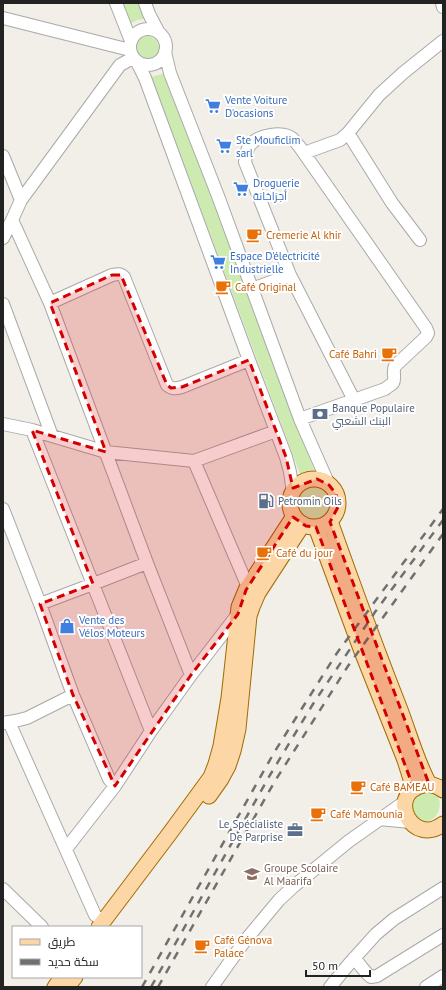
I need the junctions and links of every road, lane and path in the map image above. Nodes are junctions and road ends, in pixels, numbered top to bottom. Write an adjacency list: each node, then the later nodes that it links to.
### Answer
1 (116, 3): 9 (street)
2 (145, 3): 6 (street)
3 (442, 3): 4 (street)
4 (443, 7)
5 (3, 18): 9 (street)
6 (159, 33): 8 (street); 9 (street)
7 (443, 41): 10 (street)
8 (165, 52): 9 (street); 18 (street)
9 (133, 53): 13 (street); 21 (street)
10 (348, 133): 11 (street); 16 (street)
11 (304, 153): 17 (street); 22 (street)
12 (3, 156): 13 (street)
13 (21, 200): 14 (street)
14 (12, 220): 15 (street); 19 (street)
15 (3, 238)
16 (420, 240)
17 (290, 276): 18 (street); 22 (street)
18 (252, 289): 23 (street)
19 (50, 303): 21 (street); 28 (street)
20 (3, 304): 27 (street)
21 (249, 360): 26 (street)
22 (354, 400): 23 (street)
23 (300, 419): 30 (street)
24 (3, 424): 25 (street)
25 (32, 430): 27 (street); 36 (street)
26 (276, 431): 29 (street); 31 (street)
27 (52, 436): 28 (street)
28 (106, 452): 29 (street); 35 (street)
29 (194, 461): 37 (street)
30 (329, 485): 31 (main road); 33 (main road)
31 (293, 492): 34 (main road)
32 (3, 509): 38 (street)
33 (330, 521): 34 (main road); 45 (main road)
34 (304, 522): 37 (main road); 46 (main road); 53 (main road)
35 (147, 563): 36 (street); 40 (street)
36 (93, 584): 38 (street); 43 (street)
37 (248, 587): 39 (main road)
38 (40, 604): 41 (street)
39 (238, 614): 40 (street); 53 (main road)
40 (191, 675): 43 (street)
41 (73, 695): 42 (street); 44 (street)
42 (6, 722): 50 (street)
43 (151, 731): 44 (street)
44 (115, 786): 50 (street)
45 (438, 787): 46 (main road)
46 (410, 795): 47 (street); 48 (main road)
47 (379, 819): 48 (street); 64 (street)
48 (410, 822): 49 (main road)
49 (443, 824)
50 (66, 849): 53 (street)
51 (443, 888): 56 (street)
52 (3, 889): 54 (street)
53 (104, 925)
54 (41, 926)
55 (443, 935): 60 (street)
56 (354, 958): 60 (street); 65 (street)
57 (443, 976): 61 (street)
58 (61, 978): 62 (main road)
59 (74, 978): 63 (main road)
60 (368, 981)
61 (431, 986)
62 (55, 987)
63 (67, 987)
64 (212, 987)
65 (330, 987)

